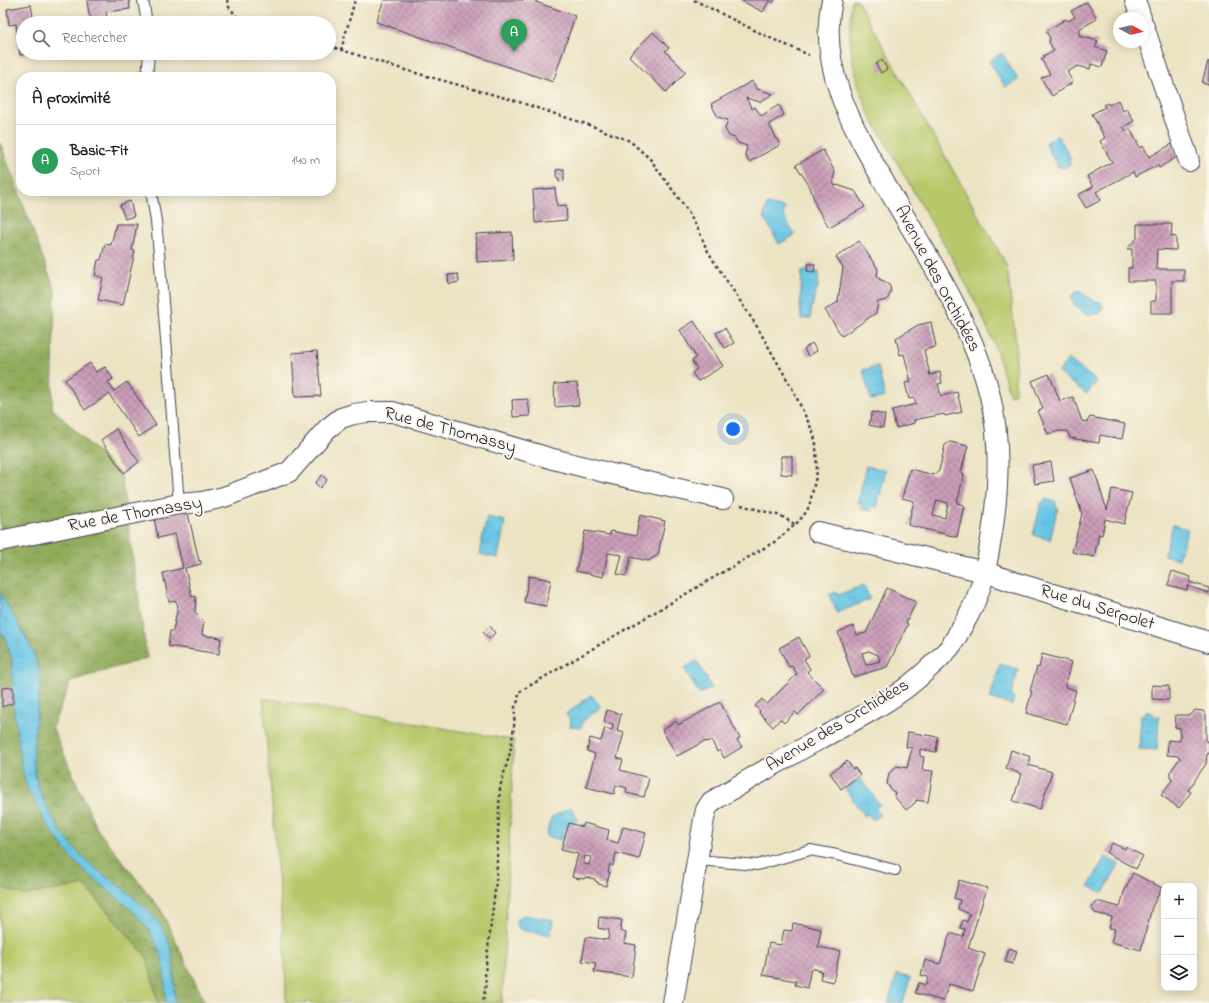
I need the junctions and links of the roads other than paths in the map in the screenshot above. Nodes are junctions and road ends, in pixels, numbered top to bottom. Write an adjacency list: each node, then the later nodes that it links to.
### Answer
1 (143, 0): 5 (lane)
2 (832, 0): 15 (street, Avenue des Orchidées)
3 (1135, 0): 4 (street)
4 (1139, 12)
5 (146, 16)
6 (1149, 42): 9 (street)
7 (148, 60): 8 (lane)
8 (147, 72)
9 (1189, 161)
10 (152, 196): 12 (lane)
11 (723, 499): 12 (street, Rue de Thomassy)
12 (179, 504): 14 (street, Rue de Thomassy)
13 (818, 532): 15 (street, Rue du Serpolet)
14 (0, 541)
15 (985, 572): 16 (street, Rue du Serpolet); 17 (street, Avenue des Orchidées)
16 (1209, 642)
17 (697, 860): 18 (lane); 19 (street, Avenue des Orchidées)
18 (895, 870)
19 (673, 1003)

